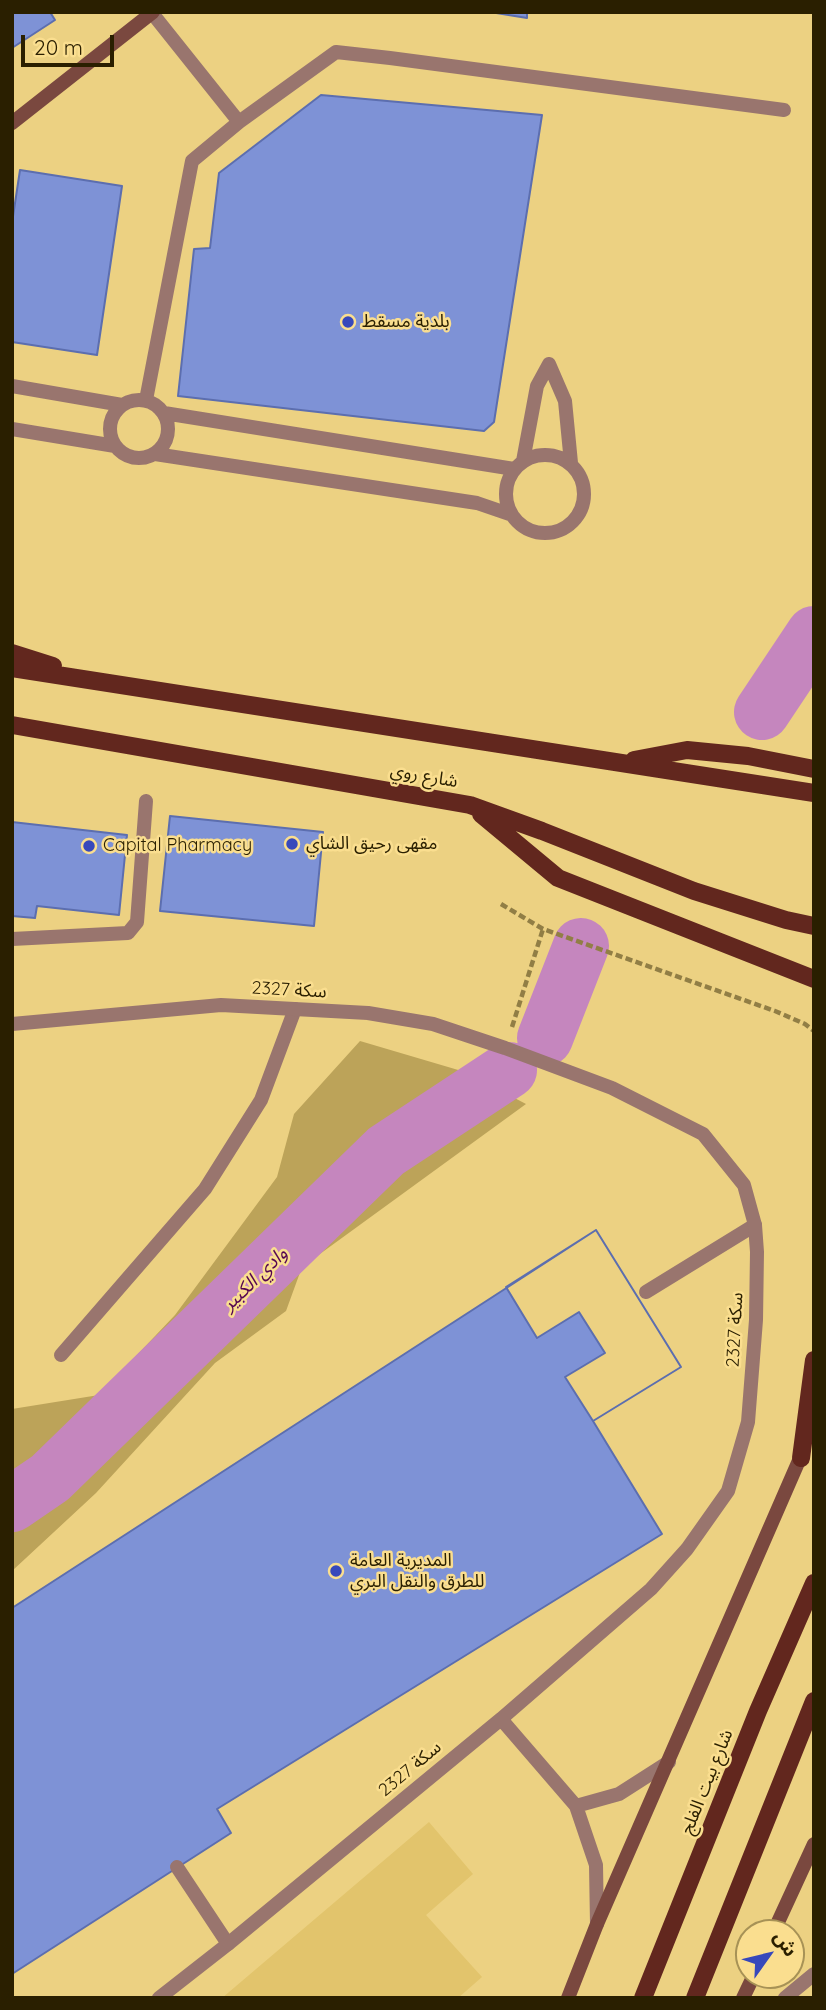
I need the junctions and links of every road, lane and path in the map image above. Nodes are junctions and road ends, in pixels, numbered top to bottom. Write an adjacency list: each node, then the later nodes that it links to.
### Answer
1 (153, 13): 3 (street); 4 (street)
2 (784, 110): 3 (street)
3 (239, 122): 6 (street)
4 (12, 124)
5 (12, 386): 7 (street)
6 (146, 400): 7 (street); 8 (street)
7 (122, 405): 10 (street)
8 (163, 413): 11 (street); 13 (street)
9 (12, 429): 10 (street)
10 (114, 446): 11 (street)
11 (155, 454): 14 (street)
12 (571, 463): 13 (street); 13 (street); 14 (street)
13 (519, 465): 14 (street)
14 (512, 515)
15 (12, 653): 17 (main road)
16 (12, 668): 17 (main road)
17 (113, 684): 19 (main road)
18 (12, 726): 23 (main road, شارع روي)
19 (622, 762): 20 (main road); 21 (main road)
20 (814, 769)
21 (814, 793)
22 (146, 802): 27 (street)
23 (470, 805): 25 (main road, شارع روي); 28 (main road)
24 (501, 904): 26 (path)
25 (814, 926)
26 (543, 929): 31 (path); 32 (path)
27 (12, 939)
28 (814, 979)
29 (295, 1009): 30 (street, سكة 2327); 32 (street, سكة 2327); 35 (street)
30 (12, 1024)
31 (814, 1031)
32 (505, 1048): 33 (street, سكة 2327)
33 (755, 1225): 34 (street); 41 (street, سكة 2327)
34 (646, 1292)
35 (61, 1355)
36 (814, 1360): 38 (main road)
37 (814, 1422): 38 (street)
38 (801, 1458): 42 (street)
39 (814, 1583): 52 (main road, شارع بيت الفلج)
40 (814, 1701): 53 (main road)
41 (501, 1719): 43 (street); 48 (street, سكة 2327)
42 (669, 1762): 43 (street); 47 (street)
43 (576, 1806): 47 (street)
44 (814, 1844): 46 (street)
45 (177, 1867): 48 (street)
46 (779, 1919)
47 (597, 1924): 51 (street)
48 (228, 1944): 50 (street, سكة 2327)
49 (814, 1974): 54 (street)
50 (159, 1998)
51 (568, 1998)
52 (643, 1998)
53 (695, 1998)
54 (785, 1998)

